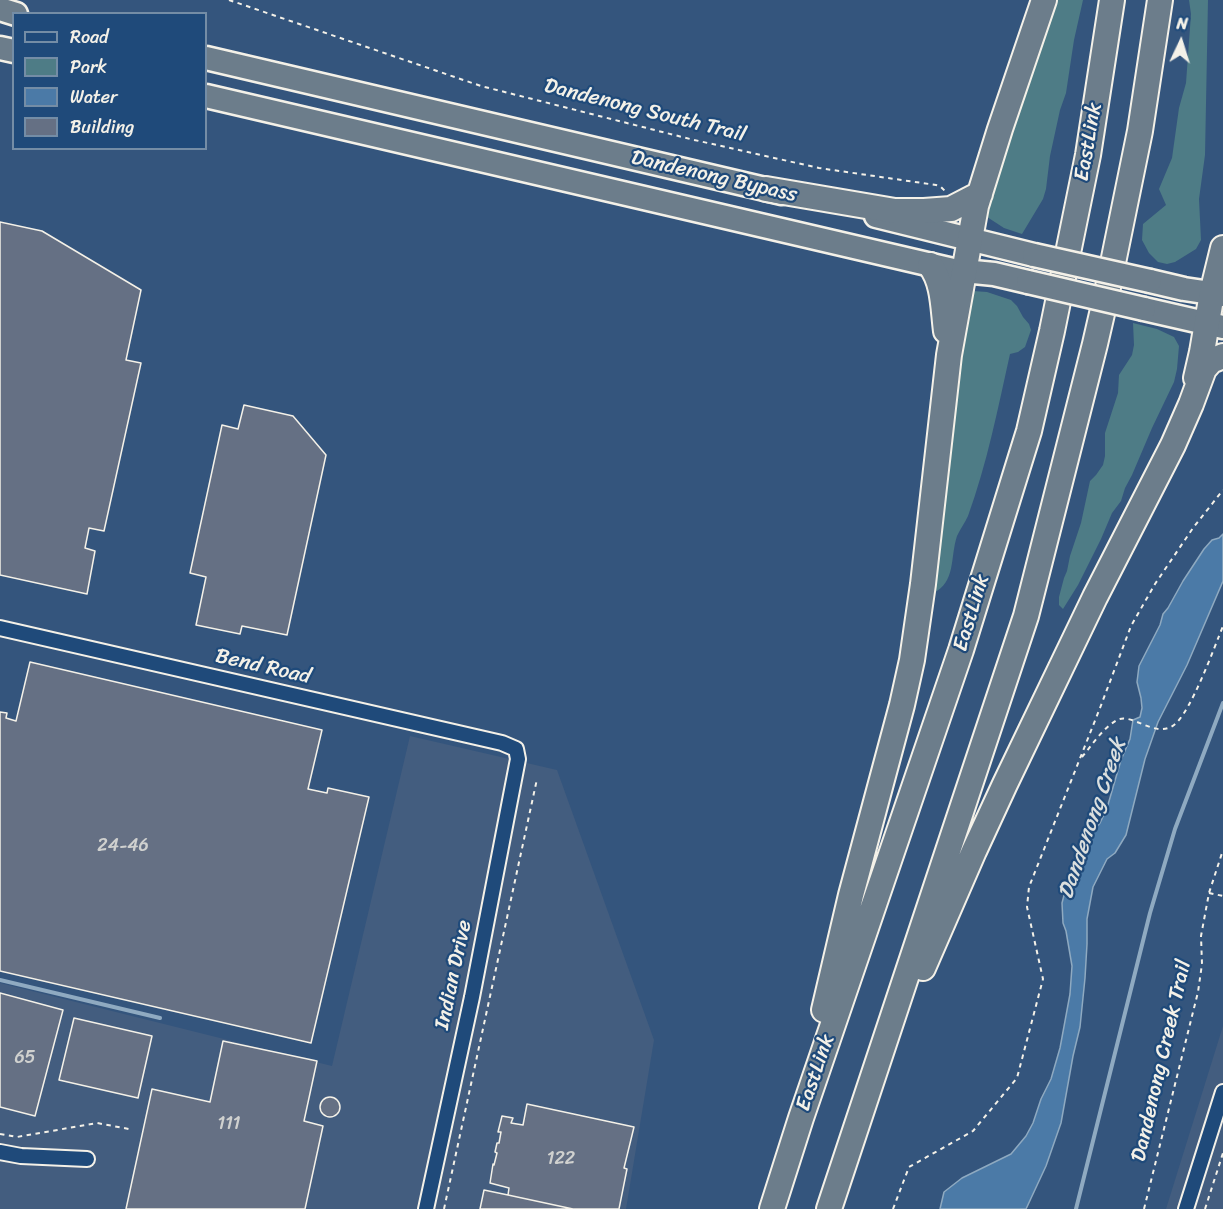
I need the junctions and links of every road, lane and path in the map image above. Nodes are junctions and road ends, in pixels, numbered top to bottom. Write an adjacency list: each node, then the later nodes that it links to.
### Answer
1 (229, 0): 9 (path, Dandenong South Trail)
2 (1044, 0): 8 (highway)
3 (1112, 0): 30 (highway, EastLink)
4 (1160, 0): 29 (highway)
5 (207, 58): 7 (highway, Dandenong Bypass)
6 (207, 96): 12 (highway, Dandenong Bypass)
7 (766, 189): 9 (highway); 10 (highway, Dandenong Bypass)
8 (980, 194): 9 (highway); 10 (highway)
9 (951, 209)
10 (970, 239): 13 (highway); 14 (highway, Dandenong Bypass, bridge)
11 (1223, 248): 14 (highway)
12 (930, 265): 13 (highway, Dandenong Bypass); 16 (highway)
13 (965, 272): 15 (highway, Dandenong Bypass, bridge); 16 (highway)
14 (1217, 294): 15 (highway)
15 (1214, 325): 18 (highway)
16 (949, 355): 30 (highway)
17 (1223, 356): 18 (highway)
18 (1185, 418): 29 (highway)
19 (1223, 490): 23 (path)
20 (1223, 626): 23 (path)
21 (0, 628): 22 (street, Bend Road)
22 (516, 749): 36 (street, Indian Drive)
23 (1080, 759): 40 (path)
24 (537, 779): 37 (path)
25 (1223, 850): 26 (path, Dandenong Creek Trail)
26 (1209, 893): 27 (path); 41 (path, Dandenong Creek Trail)
27 (1223, 896)
28 (1223, 1092): 42 (street)
29 (860, 1114): 39 (highway)
30 (801, 1118): 38 (highway, EastLink)
31 (129, 1130): 32 (path)
32 (0, 1134)
33 (0, 1152): 35 (street)
34 (1223, 1153): 43 (path)
35 (87, 1159)
36 (426, 1209)
37 (444, 1209)
38 (772, 1209)
39 (829, 1209)
40 (893, 1209)
41 (1144, 1209)
42 (1186, 1209)
43 (1205, 1209)

